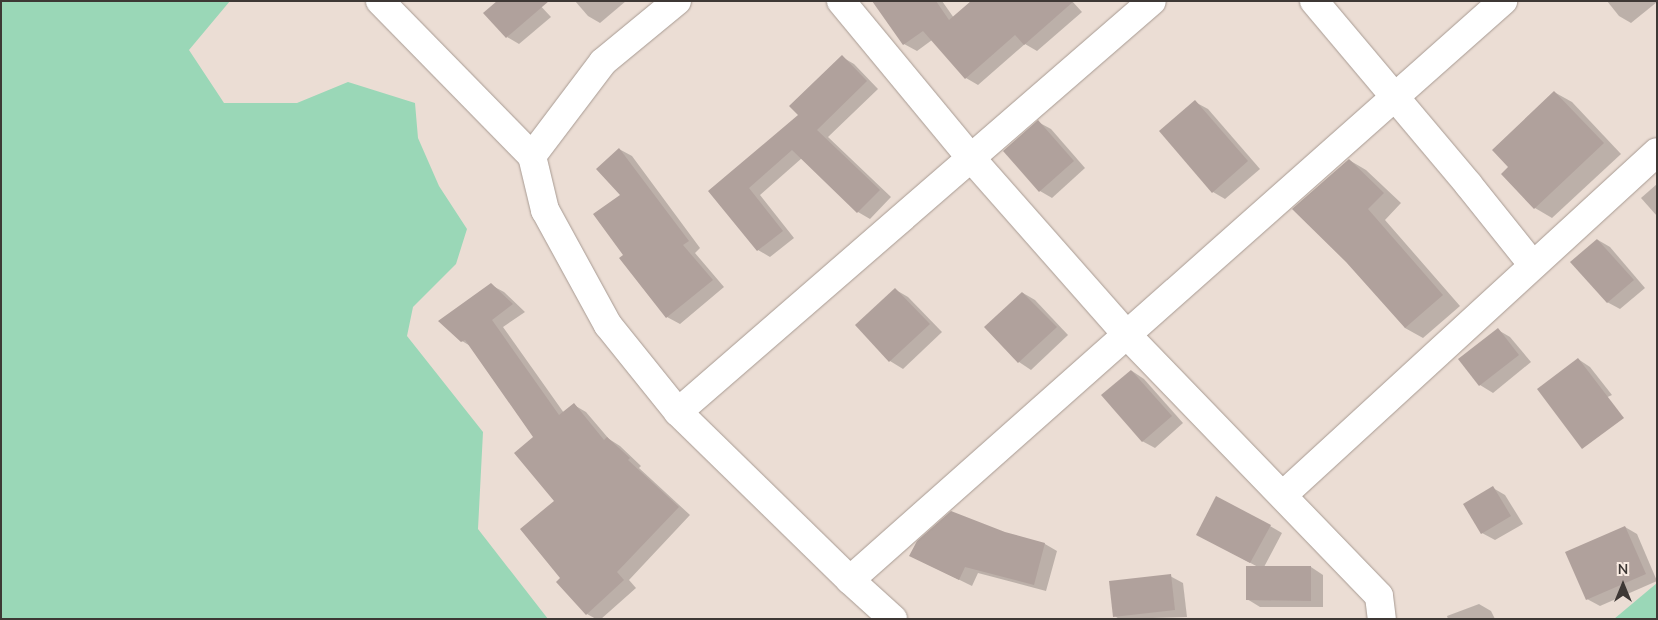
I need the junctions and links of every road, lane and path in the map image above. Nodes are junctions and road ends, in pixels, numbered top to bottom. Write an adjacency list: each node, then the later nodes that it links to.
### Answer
1 (380, 1): 9 (street)
2 (677, 1): 9 (street)
3 (841, 1): 10 (street)
4 (1152, 1): 10 (street)
5 (1314, 1): 7 (street)
6 (1503, 1): 7 (street)
7 (1394, 96): 11 (street); 12 (street)
8 (1657, 152): 11 (street)
9 (532, 156): 13 (street)
10 (971, 158): 12 (street); 13 (street)
11 (1533, 265): 14 (street)
12 (1126, 334): 14 (street); 15 (street)
13 (678, 412): 15 (street)
14 (1283, 495): 17 (street)
15 (850, 580): 16 (street)
16 (893, 619)
17 (1382, 619)

